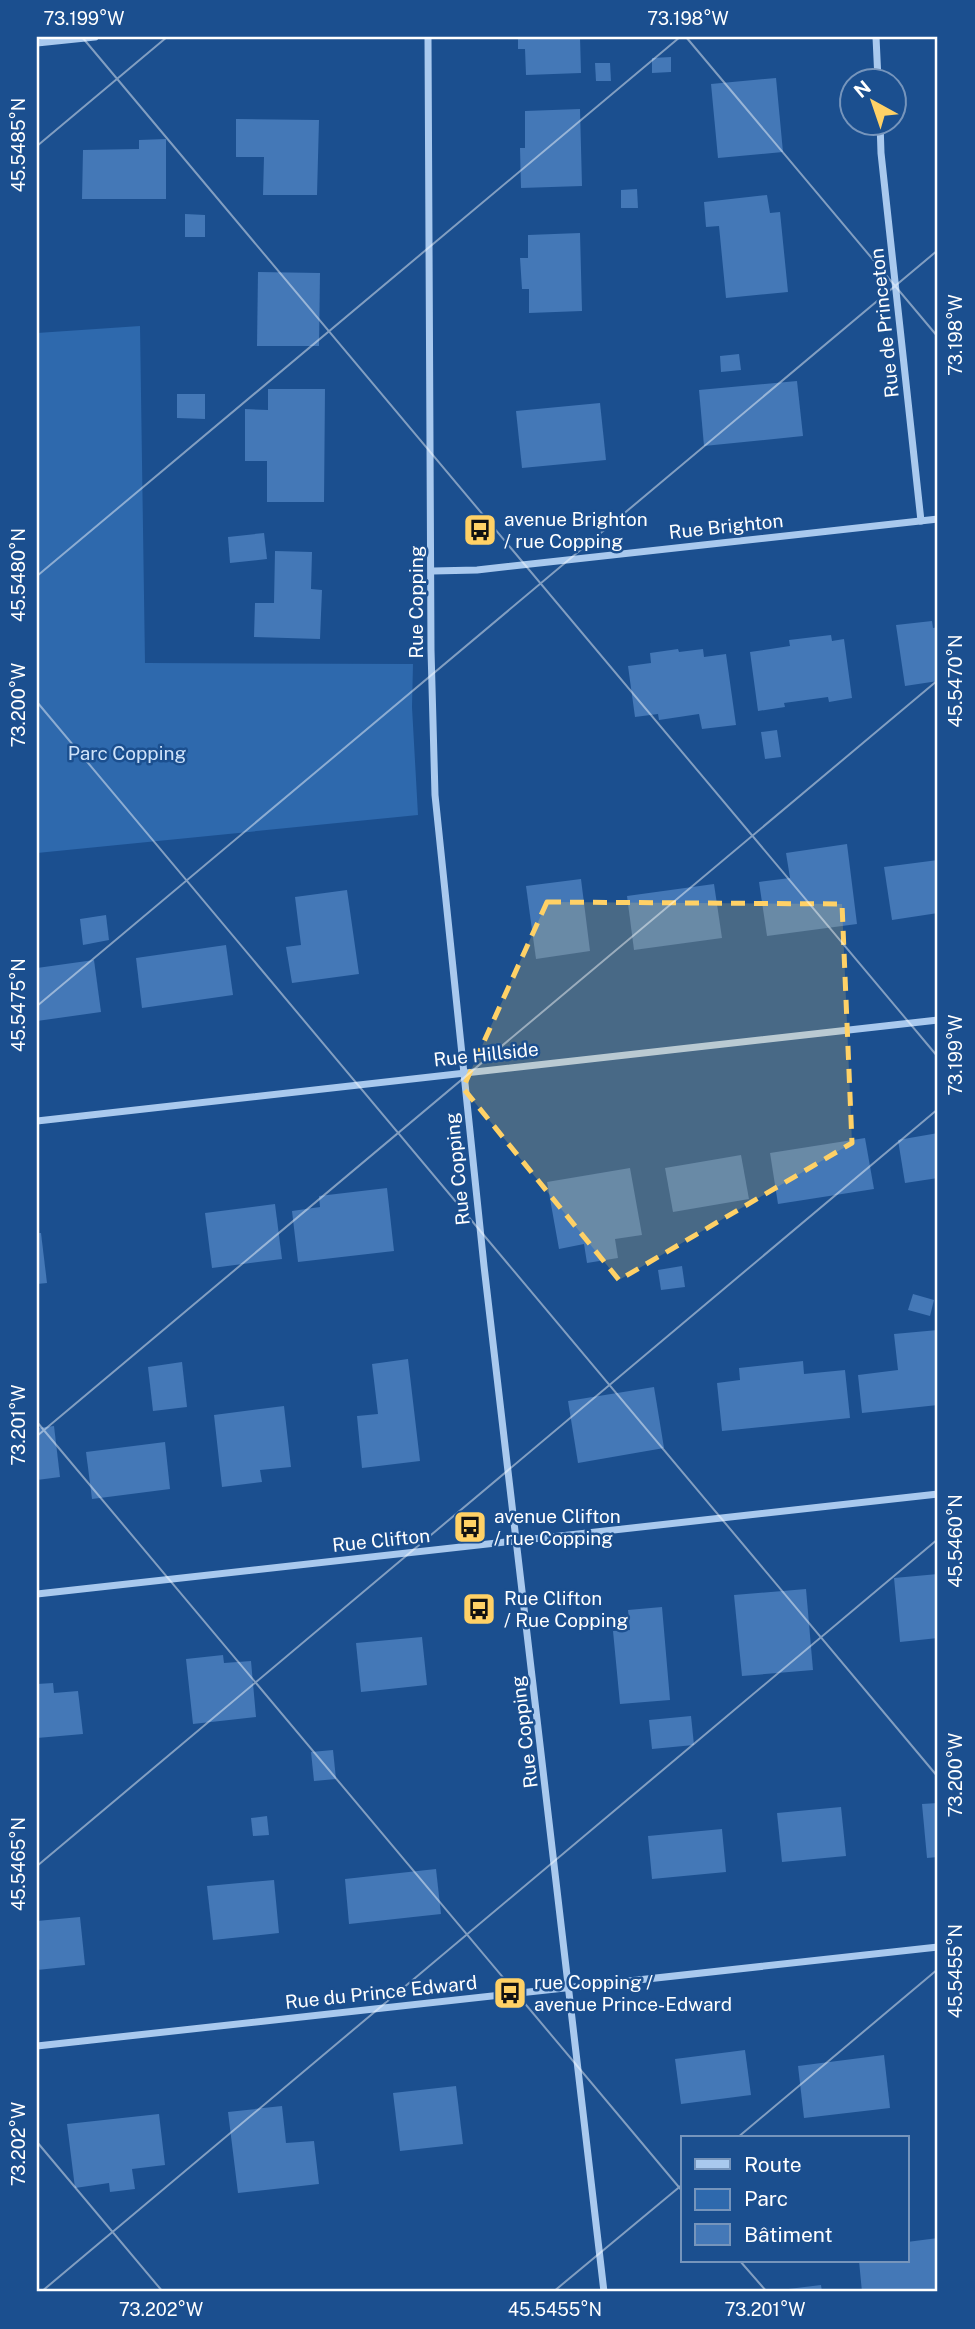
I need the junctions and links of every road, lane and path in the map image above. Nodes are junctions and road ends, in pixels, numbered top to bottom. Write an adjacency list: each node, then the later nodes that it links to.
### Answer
1 (95, 37): 4 (street)
2 (428, 37): 9 (street, Rue Copping)
3 (876, 37): 5 (street)
4 (37, 43)
5 (877, 66)
6 (881, 136): 8 (street, Rue de Princeton)
7 (938, 519): 8 (street, Rue Brighton)
8 (921, 521): 9 (street, Rue Brighton)
9 (433, 571): 11 (street, Rue Copping)
10 (938, 1020): 11 (street, Rue Hillside)
11 (462, 1072): 12 (street, Rue Hillside); 14 (street, Rue Copping)
12 (37, 1121)
13 (938, 1494): 14 (street, Rue Clifton)
14 (517, 1541): 15 (street, Rue Clifton); 17 (street, Rue Copping)
15 (37, 1594)
16 (938, 1947): 17 (street, Rue du Prince Edward)
17 (569, 1987): 18 (street, Rue du Prince Edward); 19 (street, Rue Copping)
18 (37, 2046)
19 (604, 2292)

